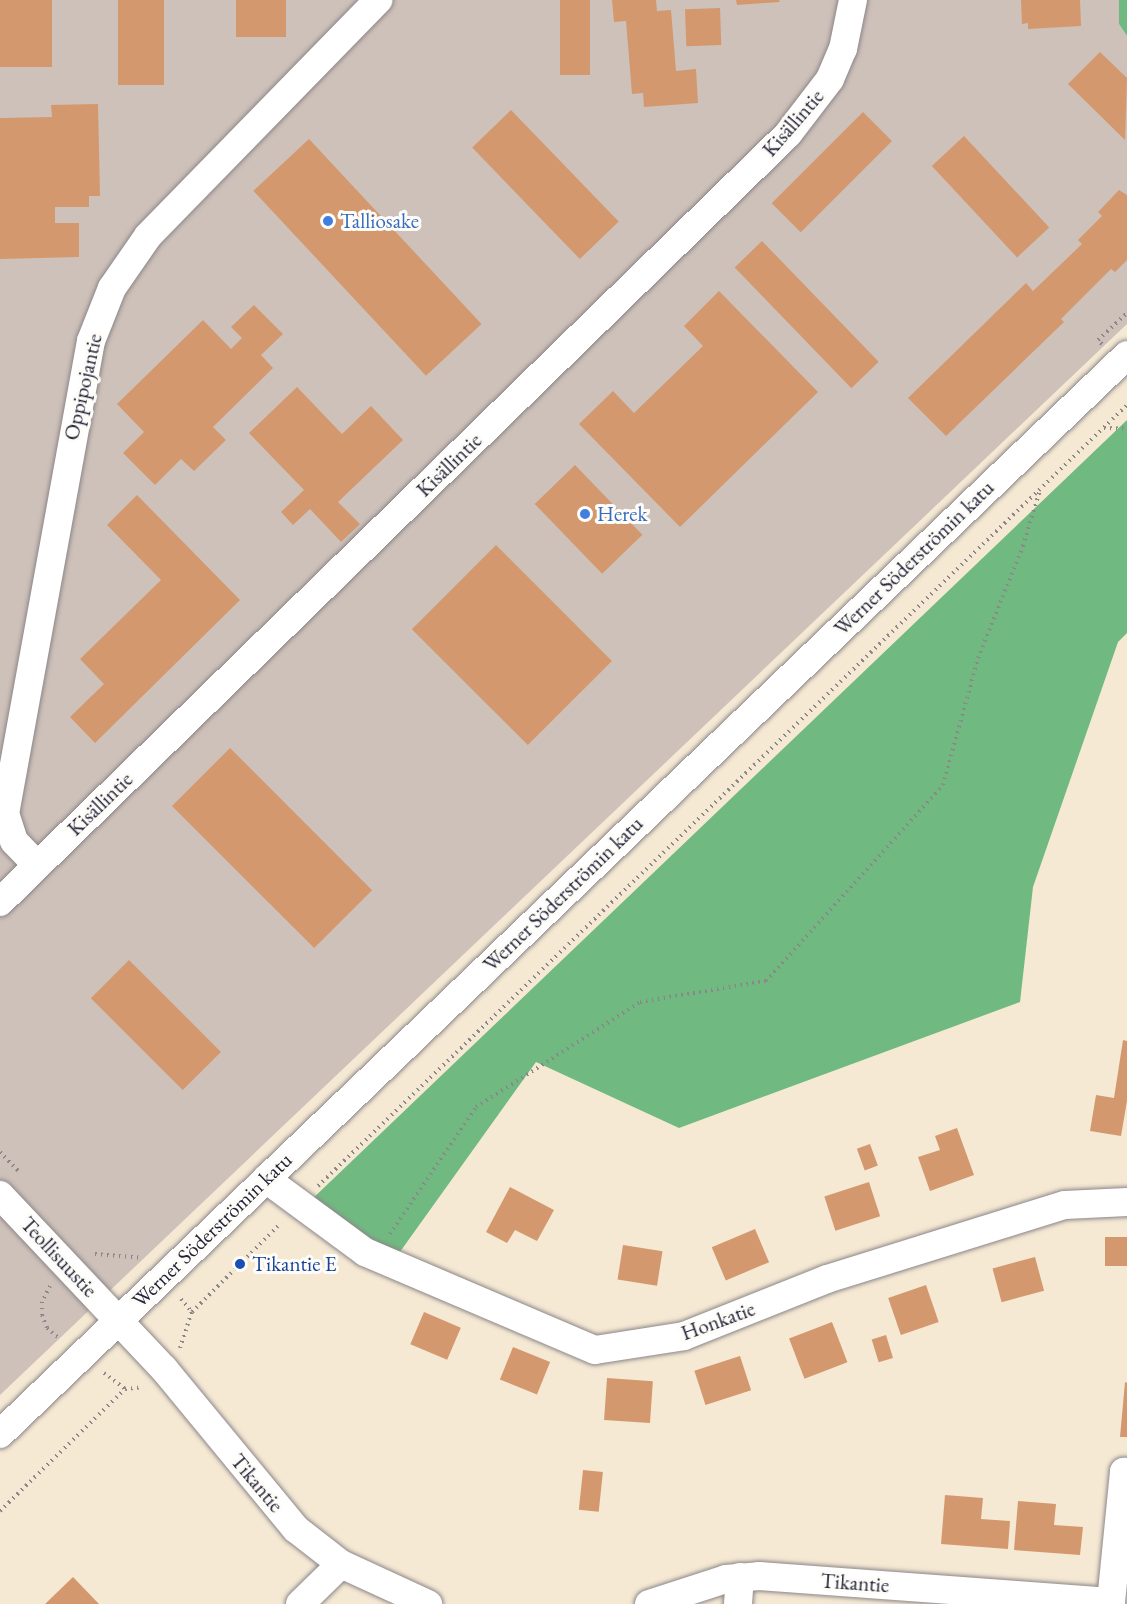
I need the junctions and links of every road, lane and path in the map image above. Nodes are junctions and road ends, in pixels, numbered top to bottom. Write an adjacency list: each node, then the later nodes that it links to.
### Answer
1 (378, 0): 8 (street, Oppipojantie)
2 (853, 0): 8 (street, Kisällintie)
3 (1127, 355): 12 (street, Werner Söderströmin katu)
4 (1127, 405): 5 (path)
5 (1103, 428): 6 (path); 7 (path)
6 (1127, 429)
7 (1040, 489): 15 (path); 16 (path)
8 (38, 865): 9 (street, Kisällintie)
9 (0, 902)
10 (0, 1152): 11 (path)
11 (22, 1176)
12 (266, 1179): 15 (street, Honkatie); 18 (street, Werner Söderströmin katu)
13 (0, 1195): 17 (street, Teollisuustie)
14 (1127, 1202): 16 (street, Honkatie)
15 (298, 1205): 16 (street, Honkatie); 19 (path)
16 (374, 1257)
17 (70, 1269): 18 (path); 20 (street, Teollisuustie); 21 (path)
18 (163, 1277): 19 (path); 20 (street, Werner Söderströmin katu)
19 (192, 1312): 22 (path)
20 (118, 1320): 21 (street, Werner Söderströmin katu); 22 (street, Tikantie)
21 (82, 1356): 23 (street, Werner Söderströmin katu)
22 (164, 1369): 25 (path); 26 (street, Tikantie)
23 (0, 1434)
24 (1127, 1472): 28 (street, Tikantie)
25 (0, 1511)
26 (341, 1564): 29 (street); 30 (street, Tikantie)
27 (739, 1590): 28 (street, Tikantie); 31 (street, Tikantie)
28 (1111, 1603)
29 (300, 1604)
30 (429, 1604)
31 (649, 1604)

